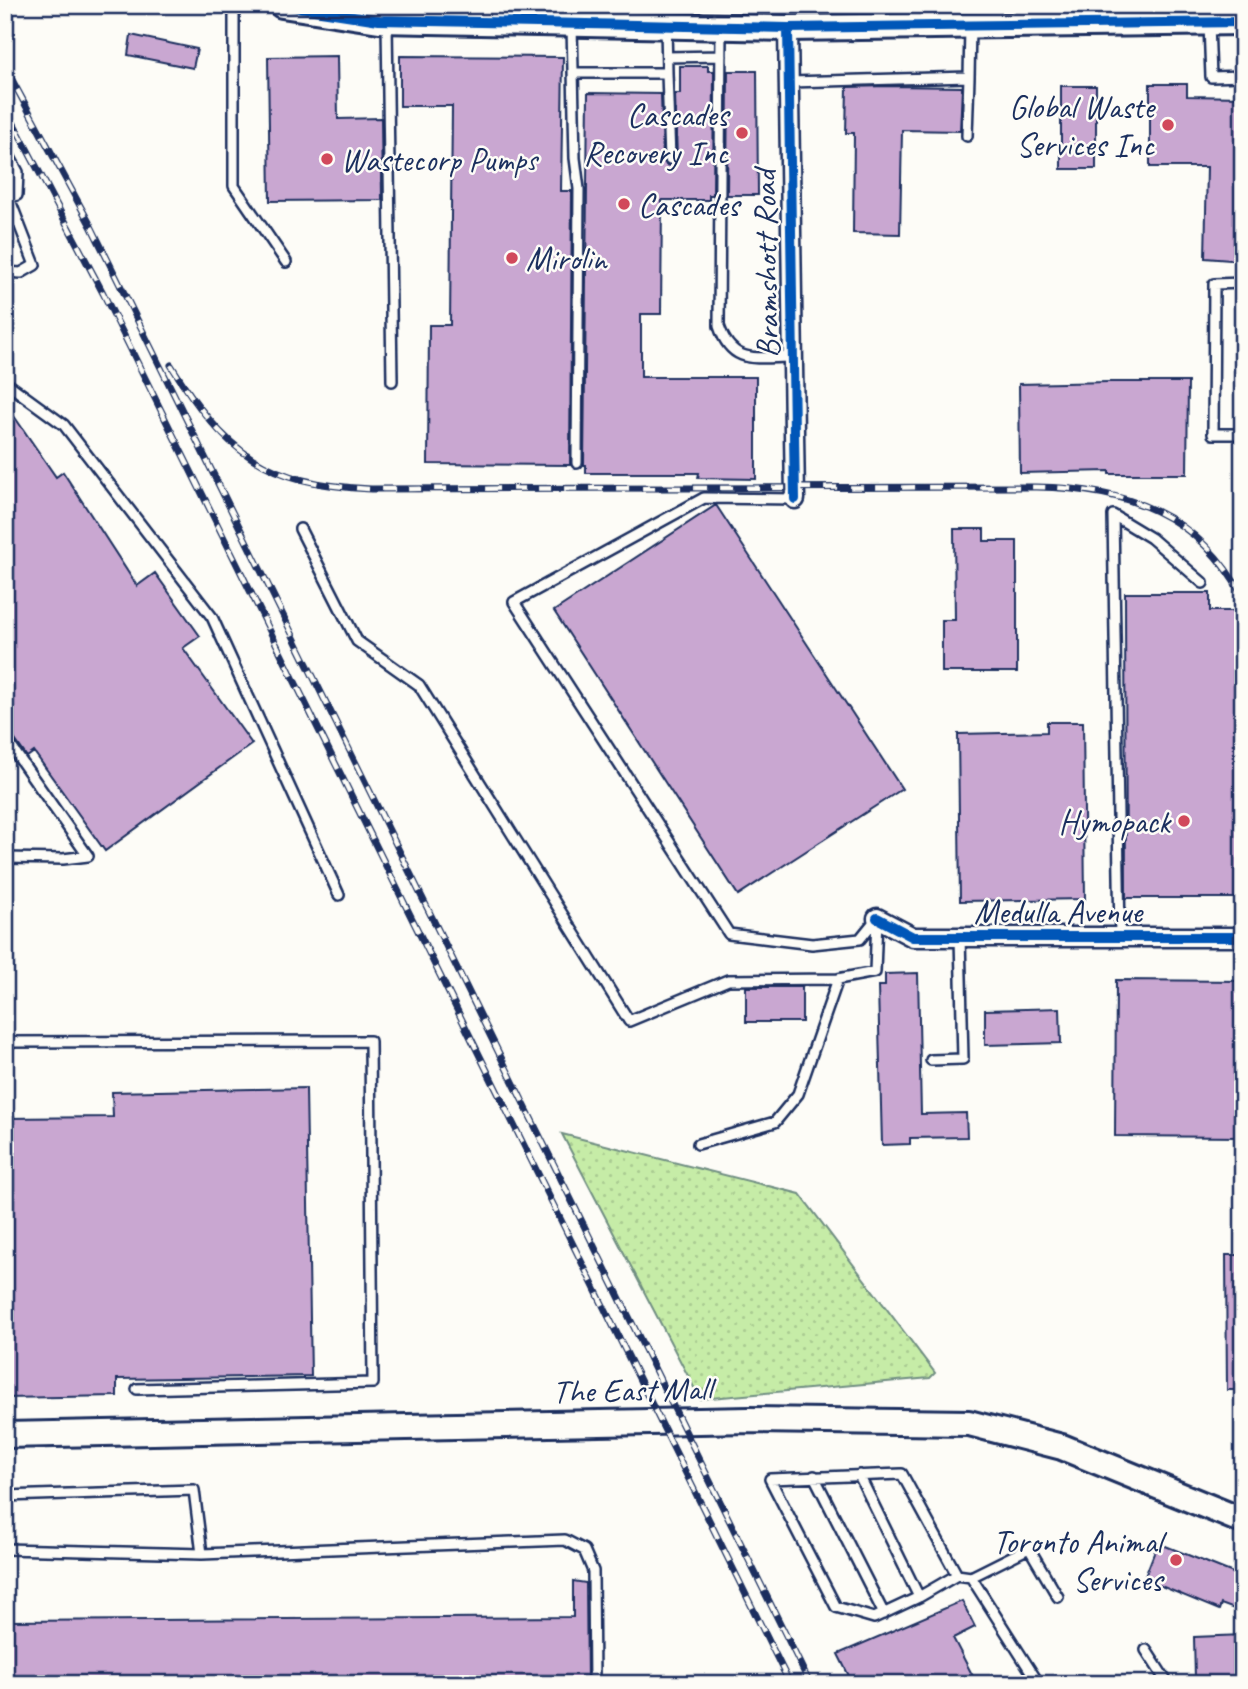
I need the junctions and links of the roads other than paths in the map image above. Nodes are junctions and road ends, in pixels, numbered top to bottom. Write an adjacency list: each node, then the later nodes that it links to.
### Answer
1 (234, 5): 24 (lane)
2 (282, 5): 6 (main road)
3 (1063, 14): 5 (main road); 9 (main road)
4 (610, 15): 8 (main road); 10 (main road)
5 (1211, 19): 7 (main road); 17 (lane)
6 (387, 20): 8 (main road); 28 (lane)
7 (1243, 22)
8 (572, 24): 15 (lane)
9 (970, 25): 12 (main road); 18 (lane)
10 (666, 26): 11 (main road); 13 (lane)
11 (721, 27): 12 (main road); 14 (lane)
12 (788, 28): 19 (street, Bramshott Road)
13 (667, 57): 14 (lane); 16 (lane)
14 (721, 57): 27 (lane)
15 (573, 73): 16 (lane); 31 (lane)
16 (667, 73): 22 (lane)
17 (1243, 76)
18 (968, 77): 19 (lane); 20 (lane)
19 (790, 82): 27 (street, Bramshott Road)
20 (967, 136)
21 (5, 148): 23 (lane)
22 (670, 159)
23 (7, 198): 25 (lane)
24 (286, 261)
25 (5, 272)
26 (1243, 283): 30 (lane)
27 (793, 357): 32 (street, Bramshott Road)
28 (392, 381)
29 (5, 382): 37 (lane)
30 (1243, 434)
31 (577, 463)
32 (795, 499): 38 (lane)
33 (300, 529): 42 (lane)
34 (1203, 583): 40 (lane)
35 (5, 738): 36 (lane)
36 (5, 858)
37 (339, 895)
38 (877, 918): 39 (street, Medulla Avenue); 42 (lane)
39 (960, 937): 40 (street, Medulla Avenue); 44 (lane)
40 (1120, 937): 41 (street, Medulla Avenue)
41 (1243, 937)
42 (838, 979): 45 (lane)
43 (5, 1042): 46 (lane)
44 (931, 1060)
45 (698, 1144)
46 (137, 1389)
47 (5, 1434): 51 (main road, The East Mall)
48 (859, 1475): 49 (lane); 54 (lane); 56 (lane)
49 (814, 1476): 58 (lane); 58 (lane)
50 (5, 1496): 53 (lane)
51 (1243, 1521)
52 (5, 1549): 53 (lane)
53 (202, 1554): 60 (lane)
54 (957, 1575): 55 (lane); 56 (lane)
55 (971, 1577): 57 (lane); 61 (lane)
56 (919, 1597): 58 (lane)
57 (1058, 1597)
58 (884, 1614)
59 (1146, 1650): 62 (lane)
60 (594, 1684)
61 (1039, 1684)
62 (1168, 1684)

